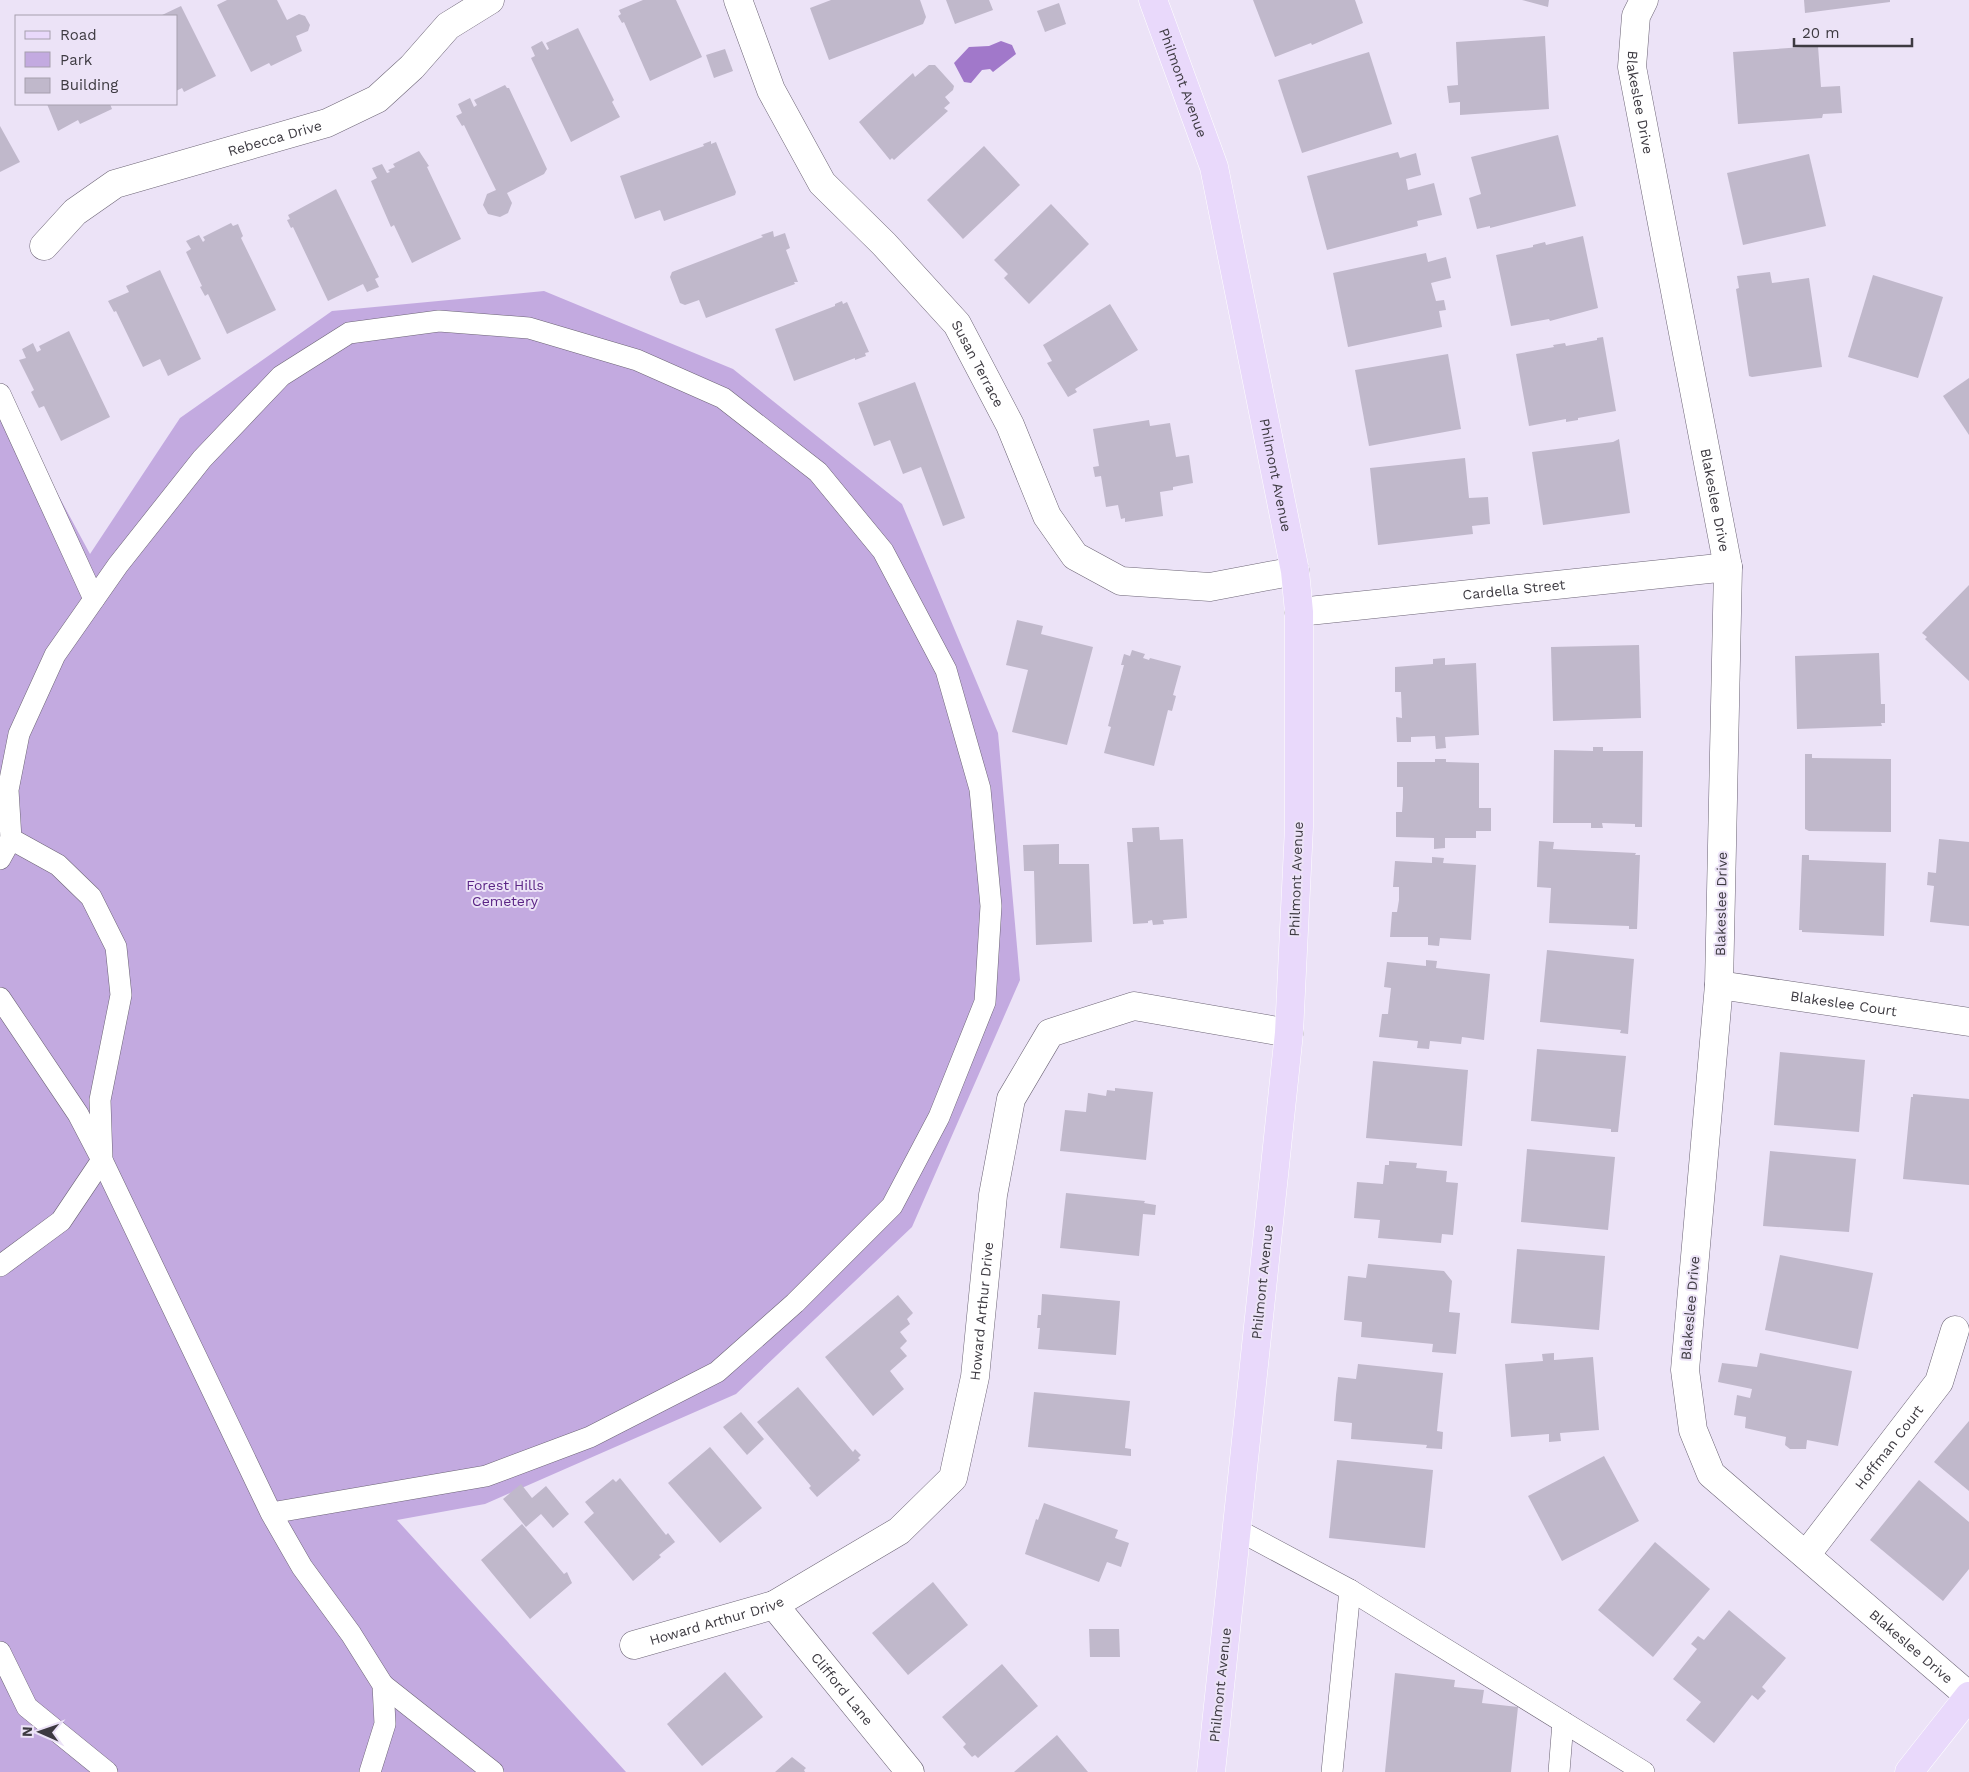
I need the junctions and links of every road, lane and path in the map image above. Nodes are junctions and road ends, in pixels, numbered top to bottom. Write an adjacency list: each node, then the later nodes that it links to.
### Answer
1 (490, 0): 5 (street, Rebecca Drive)
2 (738, 0): 8 (street, Susan Terrace)
3 (1153, 0): 8 (main road, Philmont Avenue)
4 (1644, 0): 7 (street, Blakeslee Drive)
5 (44, 246)
6 (0, 394): 9 (lane)
7 (1728, 568): 10 (street, Cardella Street); 13 (street, Blakeslee Drive)
8 (1295, 571): 10 (main road, Philmont Avenue)
9 (94, 599): 11 (lane); 20 (lane)
10 (1299, 612): 16 (main road, Philmont Avenue)
11 (11, 839): 12 (lane); 17 (lane)
12 (0, 859)
13 (1719, 986): 15 (street, Blakeslee Court); 22 (street, Blakeslee Drive)
14 (0, 998): 17 (lane)
15 (1969, 1022)
16 (1289, 1034): 21 (main road, Philmont Avenue); 24 (street, Howard Arthur Drive)
17 (102, 1160): 18 (lane); 20 (lane)
18 (0, 1266)
19 (1955, 1330): 22 (street, Hoffman Court)
20 (271, 1513): 27 (lane)
21 (1236, 1529): 23 (lane); 34 (main road, Philmont Avenue)
22 (1806, 1555): 28 (street, Blakeslee Drive)
23 (1350, 1590): 29 (lane); 35 (lane)
24 (774, 1605): 25 (street, Howard Arthur Drive); 33 (street, Clifford Lane)
25 (634, 1645)
26 (0, 1652): 30 (lane)
27 (383, 1685): 31 (lane); 32 (lane)
28 (1969, 1696): 38 (main road)
29 (1563, 1722): 36 (lane); 37 (lane)
30 (107, 1772)
31 (370, 1772)
32 (493, 1772)
33 (910, 1772)
34 (1211, 1772)
35 (1332, 1772)
36 (1559, 1772)
37 (1644, 1772)
38 (1909, 1772)

